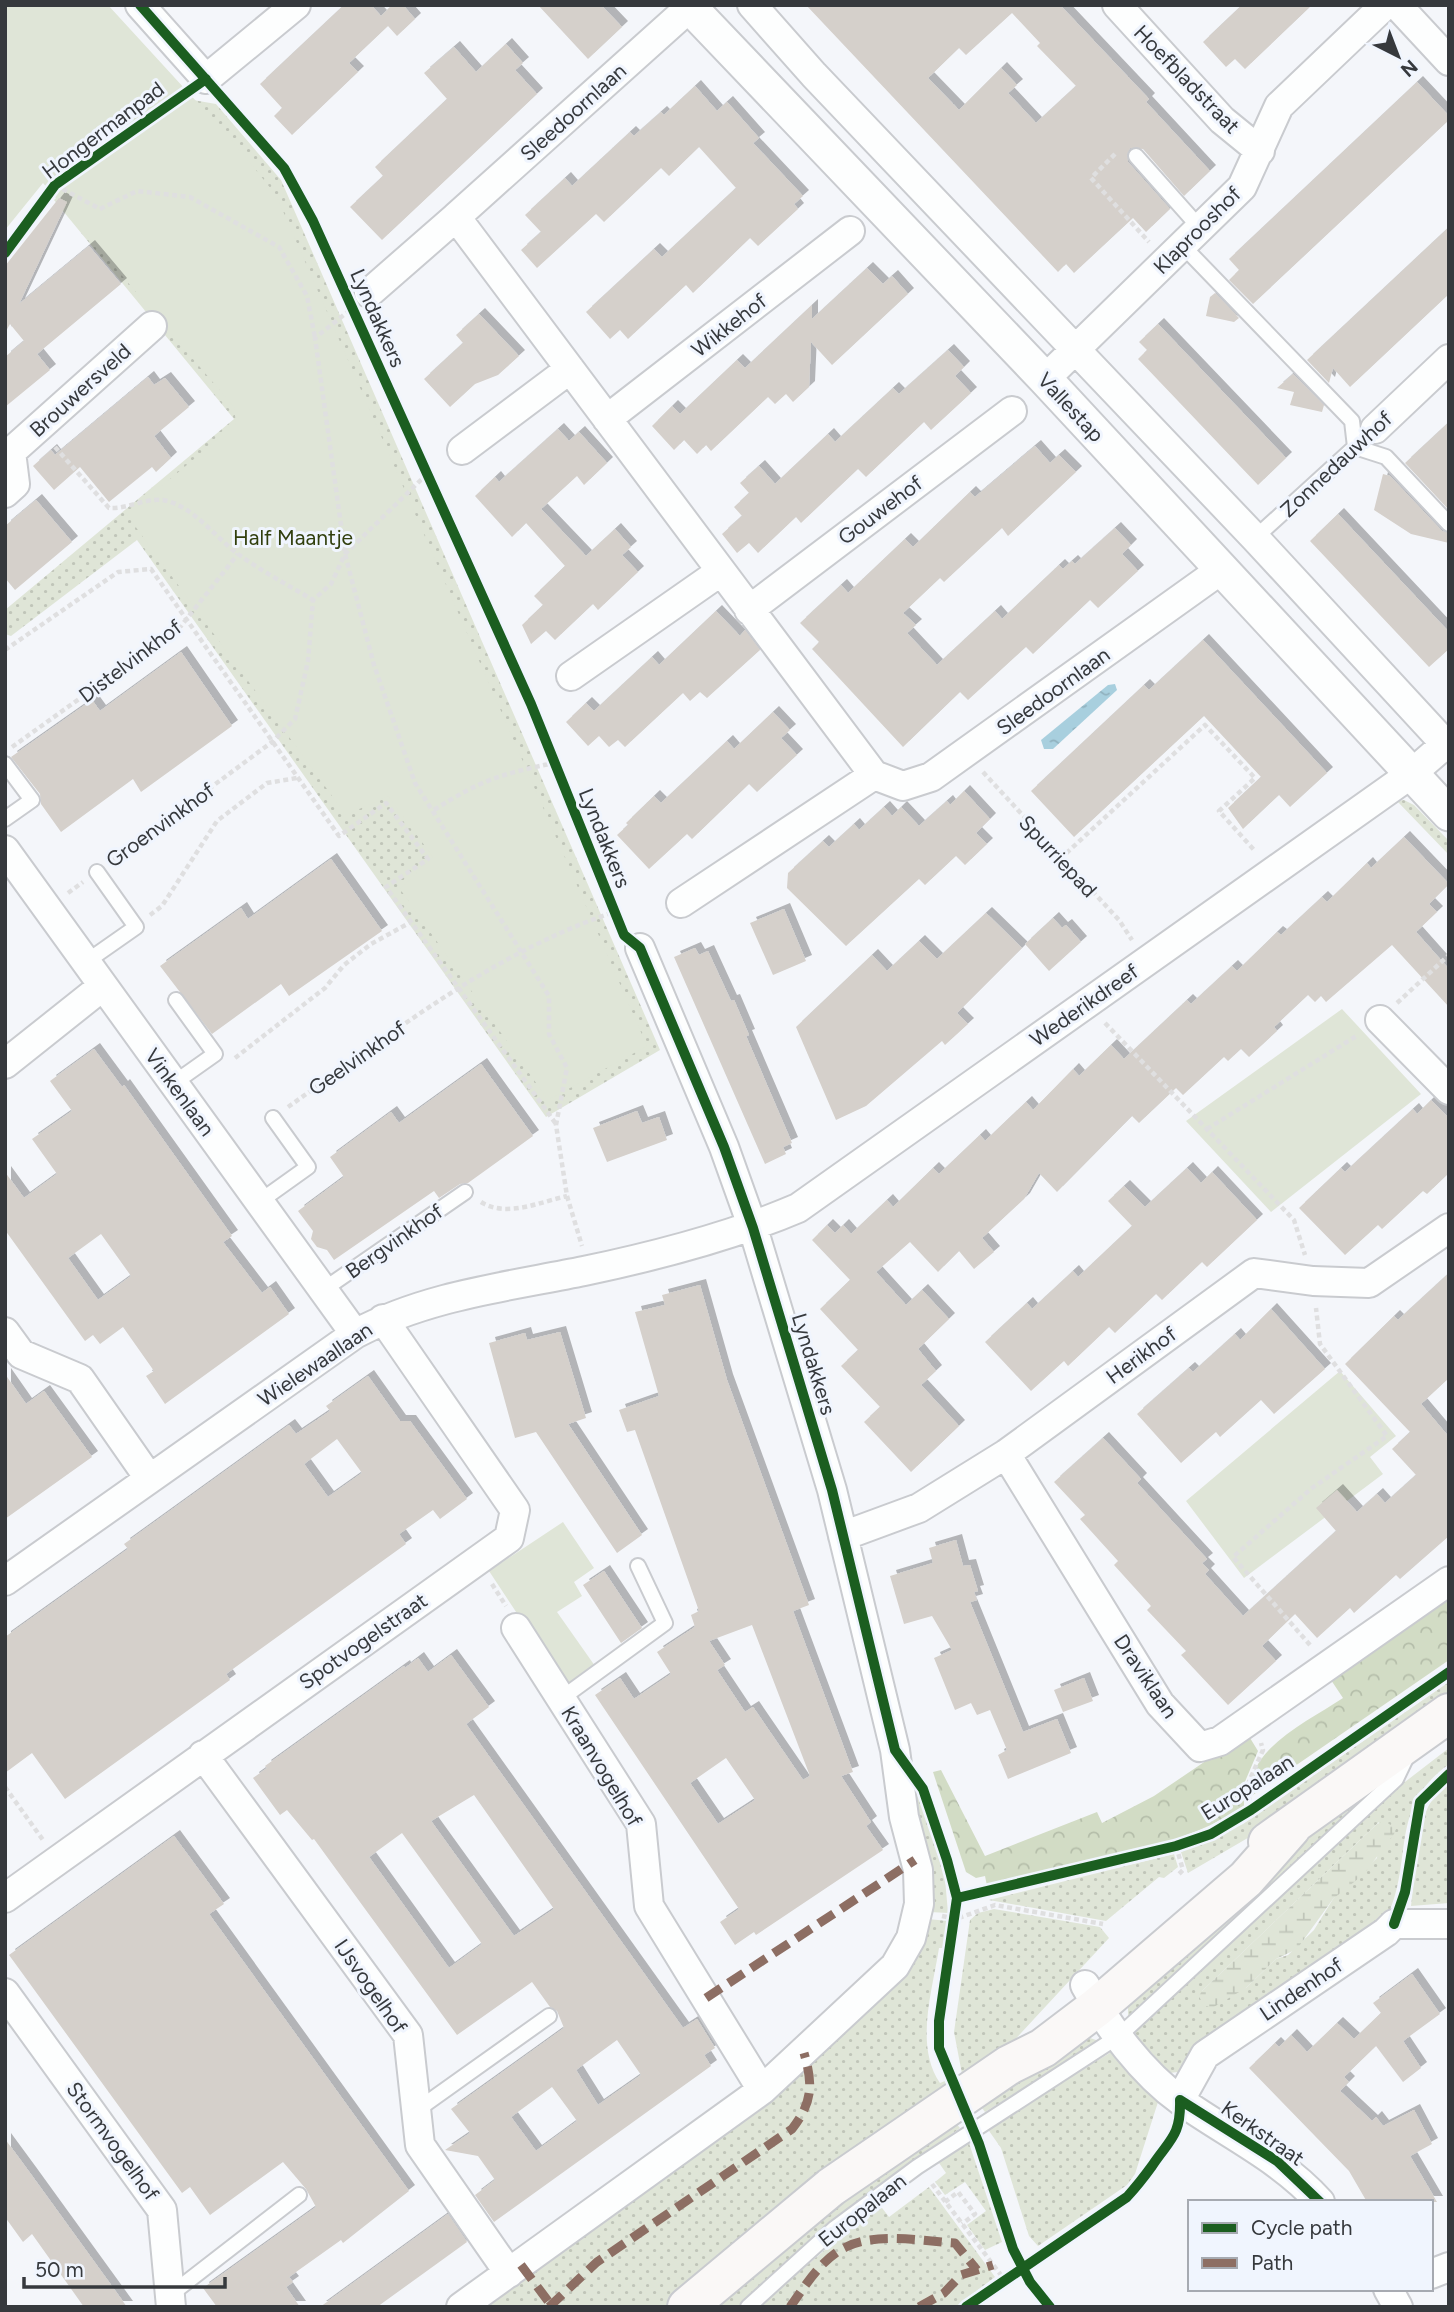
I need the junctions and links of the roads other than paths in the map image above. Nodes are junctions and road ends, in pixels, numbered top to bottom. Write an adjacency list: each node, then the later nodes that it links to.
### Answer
1 (140, 5): 2 (street)
2 (296, 5)
3 (752, 5): 16 (street, Vallestap)
4 (1117, 5): 9 (street, Hoefbladstraat)
5 (1385, 5): 9 (street, Klaprooshof)
6 (1397, 5): 8 (street)
7 (689, 6): 11 (street, Sleedoornlaan); 19 (street, Vallestap)
8 (1449, 61)
9 (1260, 151): 13 (street, Klaprooshof)
10 (1136, 156): 13 (lane)
11 (456, 217): 14 (street, Sleedoornlaan); 18 (street)
12 (850, 231): 21 (street, Wikkehof)
13 (1183, 245): 16 (street, Klaprooshof); 22 (lane)
14 (356, 299)
15 (152, 326): 24 (street, Brouwersveld)
16 (1075, 350): 19 (street, Klaprooshof); 26 (street, Vallestap)
17 (1449, 359): 22 (street, Zonnedauwhof)
18 (570, 369): 21 (street); 23 (street)
19 (1045, 379): 27 (street, Vallestap)
20 (1012, 411): 29 (street, Gouwehof)
21 (607, 419): 28 (street)
22 (1365, 438): 25 (lane); 26 (lane, Zonnedauwhof)
23 (462, 450)
24 (5, 493)
25 (1449, 524)
26 (1255, 538): 31 (street, Vallestap)
27 (1223, 569): 33 (street, Vallestap); 34 (street, Sleedoornlaan)
28 (720, 572): 29 (street); 30 (street)
29 (748, 610): 34 (street)
30 (571, 676)
31 (1448, 744): 33 (street, Wederikdreef)
32 (5, 764): 36 (lane)
33 (1411, 774): 35 (street, Vallestap); 51 (street, Wederikdreef)
34 (874, 775): 39 (street)
35 (1449, 814)
36 (5, 819)
37 (5, 850): 41 (street, Vinkenlaan)
38 (96, 872): 41 (lane)
39 (681, 903)
40 (640, 948): 51 (street, Lyndakkers)
41 (86, 962): 42 (street, Vinkenlaan)
42 (103, 986): 45 (street); 46 (street, Vinkenlaan)
43 (176, 1000): 46 (lane)
44 (1380, 1020): 47 (street)
45 (5, 1064)
46 (174, 1083): 50 (street, Vinkenlaan)
47 (1449, 1090)
48 (273, 1118): 50 (lane)
49 (465, 1192): 53 (lane, Bergvinkhof)
50 (259, 1202): 53 (street, Vinkenlaan)
51 (752, 1228): 54 (street, Wielewaallaan); 59 (street, Lyndakkers)
52 (1449, 1228): 57 (street, Herikhof)
53 (323, 1290): 56 (street, Vinkenlaan)
54 (383, 1319): 56 (street, Wielewaallaan); 67 (street, Spotvogelstraat)
55 (5, 1332): 58 (street)
56 (355, 1334): 58 (street, Wielewaallaan)
57 (1006, 1454): 59 (street, Herikhof); 62 (street, Draviklaan)
58 (149, 1478): 61 (street, Wielewaallaan)
59 (842, 1536): 73 (street, Lyndakkers)
60 (638, 1566): 64 (lane)
61 (5, 1581)
62 (1449, 1581)
63 (516, 1628): 64 (street, Kraanvogelhof)
64 (562, 1698): 73 (street, Kraanvogelhof)
65 (1449, 1713): 66 (main road, Europalaan)
66 (1416, 1736): 71 (lane, Europalaan); 71 (main road, Europalaan)
67 (203, 1755): 68 (street, Spotvogelstraat); 75 (street, IJsvogelhof)
68 (5, 1898)
69 (1449, 1924): 74 (street, Lindenhof)
70 (5, 1993): 79 (street, Stormvogelhof)
71 (1100, 2010): 74 (street, Kerkstraat); 81 (main road, Europalaan); 82 (lane, Europalaan)
72 (549, 2015): 75 (lane)
73 (762, 2090): 78 (street)
74 (1180, 2100): 77 (street, Kerkstraat)
75 (417, 2110): 78 (street, IJsvogelhof)
76 (299, 2195): 79 (lane)
77 (1318, 2200)
78 (509, 2273): 80 (street)
79 (170, 2301)
80 (461, 2307)
81 (687, 2307)
82 (748, 2307)

